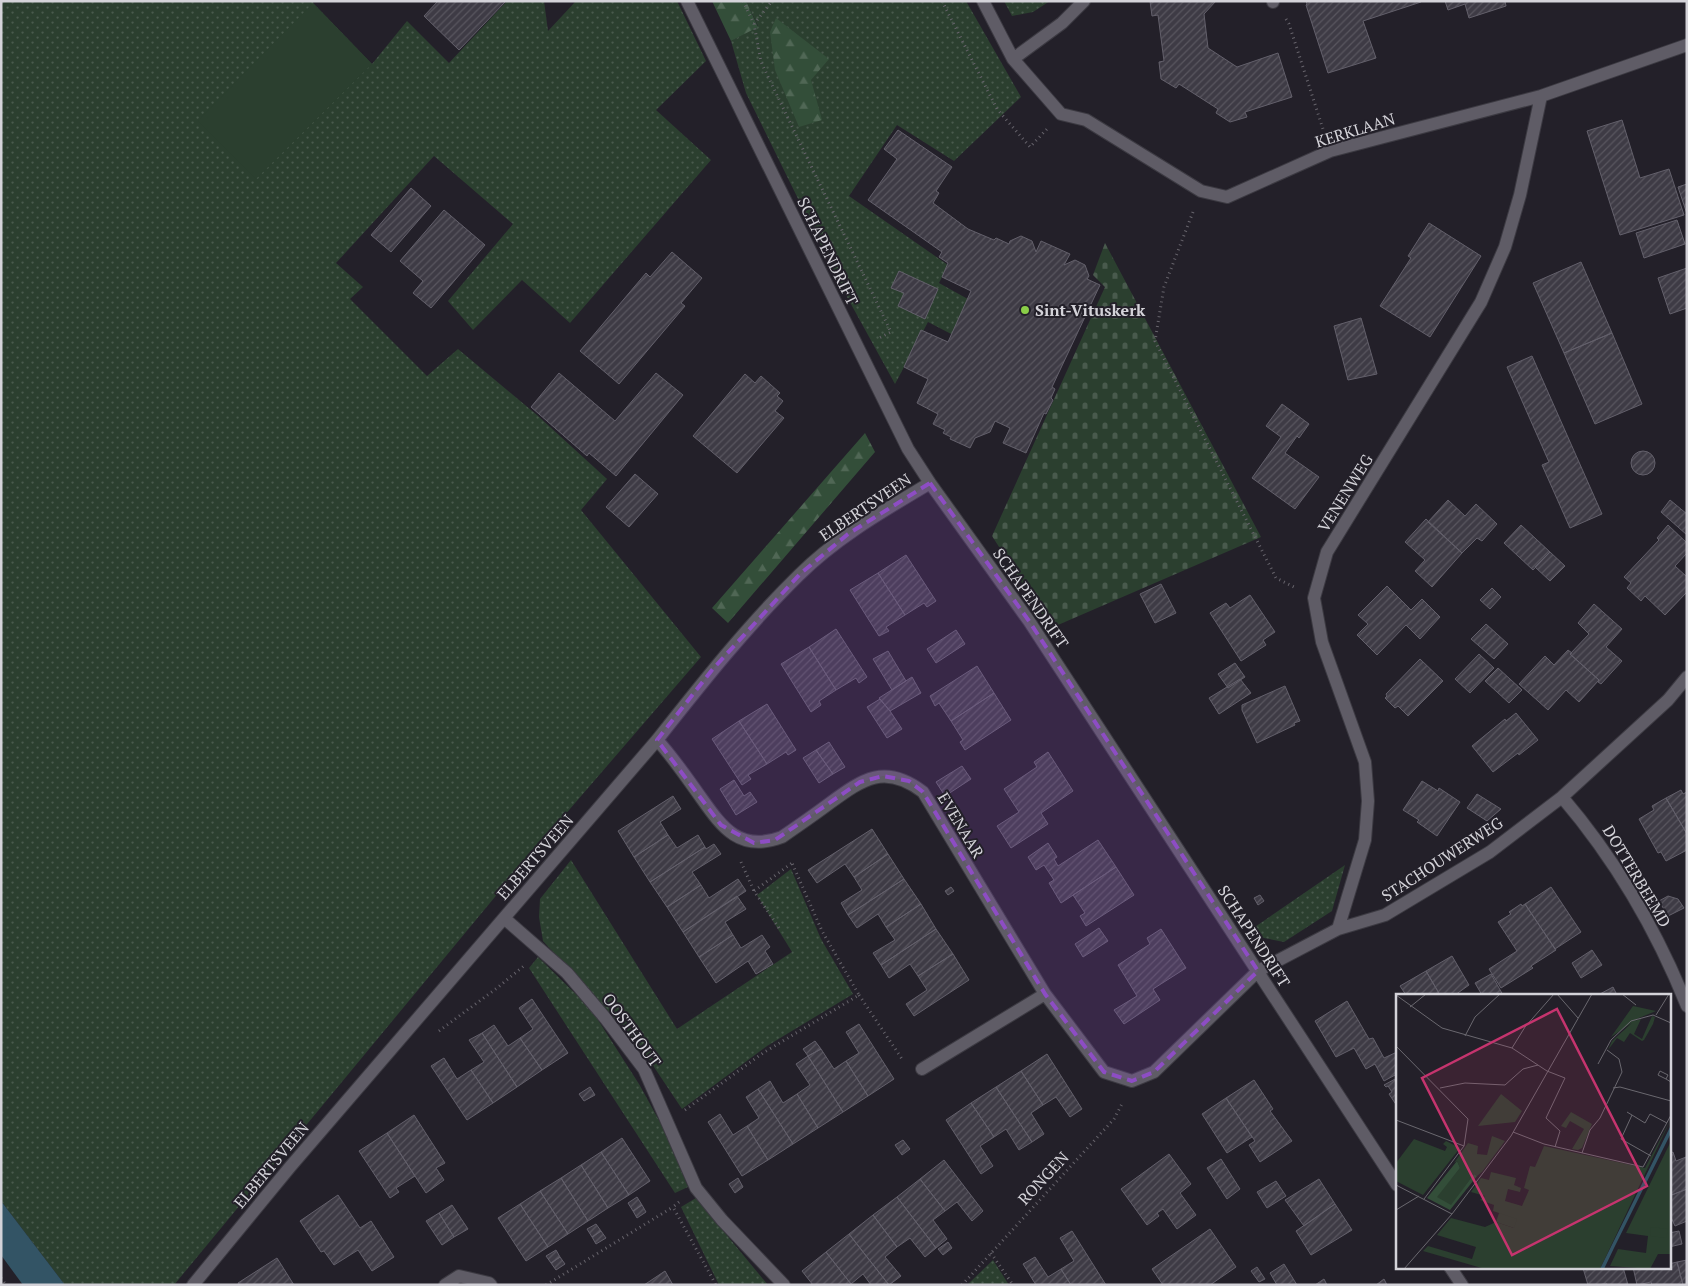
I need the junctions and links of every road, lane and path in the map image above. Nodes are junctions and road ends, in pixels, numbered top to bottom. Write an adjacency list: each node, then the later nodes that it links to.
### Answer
1 (686, 1): 15 (street, SCHAPENDRIFT)
2 (742, 1): 8 (path)
3 (772, 1): 8 (path)
4 (942, 1): 12 (path)
5 (983, 1): 10 (street)
6 (1084, 1): 10 (street)
7 (1273, 2): 13 (path)
8 (754, 24): 15 (path)
9 (1687, 45): 11 (street, KERKLAAN)
10 (1013, 59): 12 (street)
11 (1541, 96): 13 (street, KERKLAAN); 17 (street, VENENWEG)
12 (1061, 114): 14 (street, KERKLAAN)
13 (1330, 151): 14 (street, KERKLAAN)
14 (1202, 191): 17 (path)
15 (859, 349): 16 (street, SCHAPENDRIFT)
16 (930, 483): 19 (street, ELBERTSVEEN); 27 (street, SCHAPENDRIFT)
17 (1314, 598): 25 (street, VENENWEG)
18 (1687, 677): 20 (street, STACHOUWERWEG)
19 (657, 740): 21 (street, EVENAAR); 23 (street, ELBERTSVEEN)
20 (1562, 796): 25 (street, STACHOUWERWEG); 30 (street, DOTTERBEEMD)
21 (775, 840): 22 (path); 28 (street, EVENAAR)
22 (792, 863): 24 (path); 29 (path)
23 (504, 918): 26 (street, OOSTHOUT); 42 (street, ELBERTSVEEN)
24 (779, 928)
25 (1338, 929): 27 (street, STACHOUWERWEG)
26 (539, 950): 31 (path); 34 (street, OOSTHOUT)
27 (1258, 972): 33 (street); 35 (street, SCHAPENDRIFT)
28 (1046, 994): 32 (street); 33 (street, EVENAAR)
29 (859, 996): 32 (path); 34 (path)
30 (1687, 1006)
31 (434, 1034)
32 (922, 1069)
33 (1132, 1081): 38 (path, RONGEN)
34 (668, 1122): 36 (street, OOSTHOUT)
35 (1396, 1183)
36 (696, 1188): 37 (path); 47 (street, OOSTHOUT)
37 (673, 1207): 45 (path); 46 (path)
38 (991, 1253): 48 (path, RONGEN); 49 (path)
39 (1451, 1268): 50 (street)
40 (1, 1278): 41 (path)
41 (6, 1285)
42 (193, 1285)
43 (445, 1285): 44 (street)
44 (490, 1285)
45 (546, 1285)
46 (716, 1285)
47 (784, 1285)
48 (962, 1285)
49 (1013, 1285)
50 (1462, 1285)

